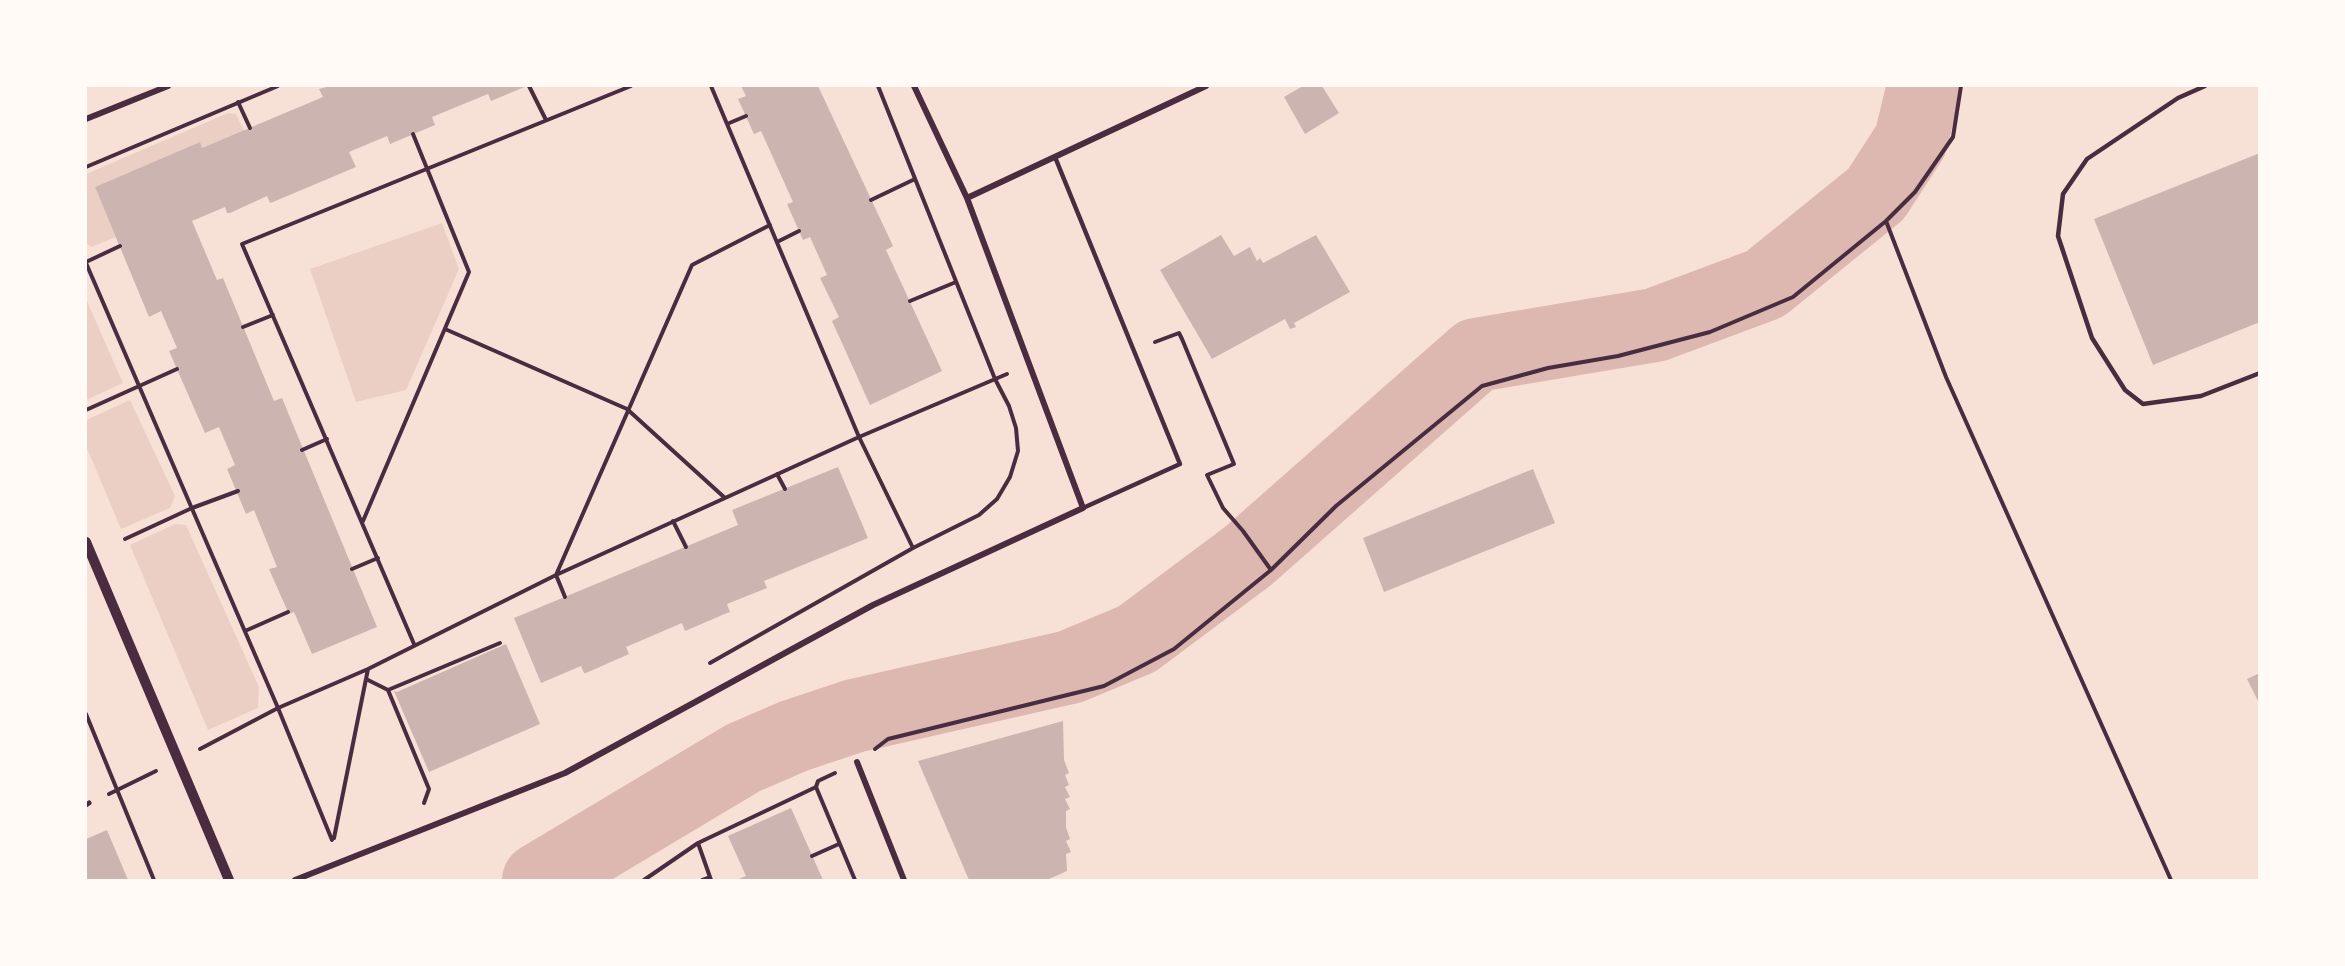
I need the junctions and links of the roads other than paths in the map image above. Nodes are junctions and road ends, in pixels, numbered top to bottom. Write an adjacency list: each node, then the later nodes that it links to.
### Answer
1 (168, 86): 5 (street)
2 (914, 86): 7 (street)
3 (1206, 86): 6 (street)
4 (2205, 86): 8 (lane)
5 (86, 119)
6 (1055, 156): 7 (street); 9 (lane)
7 (967, 198): 9 (street)
8 (2259, 373)
9 (1083, 508): 13 (street)
10 (86, 542): 12 (street)
11 (857, 762): 14 (street)
12 (229, 880)
13 (295, 880)
14 (904, 880)

